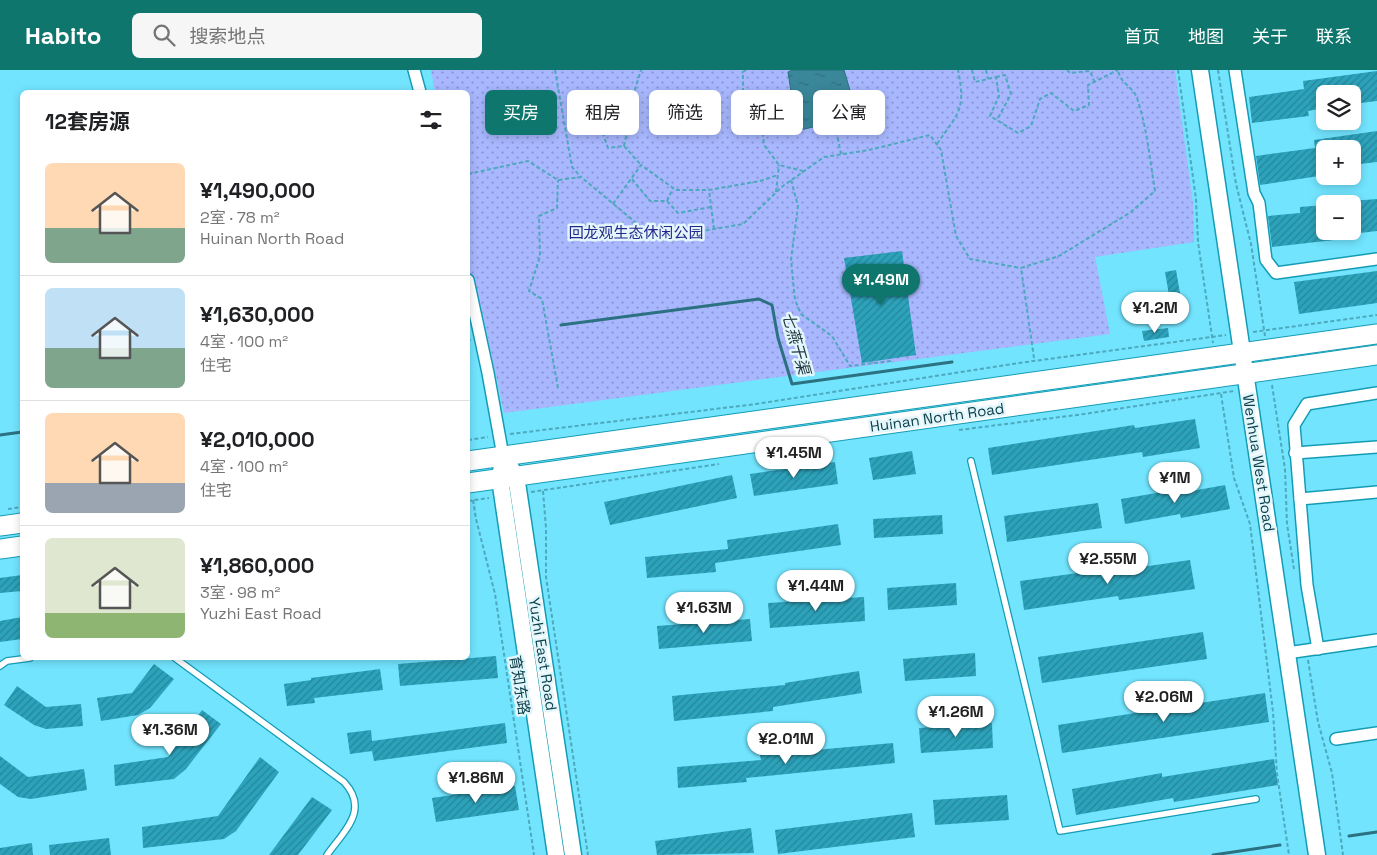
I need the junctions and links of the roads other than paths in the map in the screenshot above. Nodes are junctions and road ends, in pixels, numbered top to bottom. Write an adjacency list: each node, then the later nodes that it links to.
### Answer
1 (414, 70): 4 (street)
2 (1200, 70): 8 (street, Wenhua West Road)
3 (1235, 70): 5 (street)
4 (419, 90)
5 (1377, 259)
6 (470, 289): 14 (street, Yuzhi East Road)
7 (1377, 334): 8 (main road, Huinan North Road)
8 (1242, 352): 10 (street, Wenhua West Road); 14 (main road, Huinan North Road)
9 (1377, 355): 10 (main road, Huinan North Road)
10 (1245, 373): 17 (main road, Huinan North Road); 27 (street, Wenhua West Road)
11 (1377, 393): 13 (street)
12 (1377, 447): 13 (street)
13 (1295, 453): 20 (street)
14 (503, 456): 15 (main road, Huinan North Road); 17 (street, Yuzhi East Road)
15 (470, 461)
16 (971, 461): 33 (lane)
17 (508, 477): 18 (main road, Huinan North Road); 35 (street, Yuzhi East Road); 36 (street, Yuzhi East Road)
18 (470, 483)
19 (1377, 492): 20 (street)
20 (1300, 499): 26 (street)
21 (20, 523): 22 (main road)
22 (0, 526)
23 (20, 546): 24 (main road)
24 (0, 549)
25 (1377, 640): 26 (street)
26 (1318, 649): 27 (street)
27 (1287, 653): 37 (street, Wenhua West Road)
28 (20, 659): 30 (lane)
29 (178, 660): 34 (lane)
30 (0, 666)
31 (1377, 733): 32 (street)
32 (1336, 739)
33 (1256, 799)
34 (326, 855)
35 (556, 855)
36 (573, 855)
37 (1317, 855)

